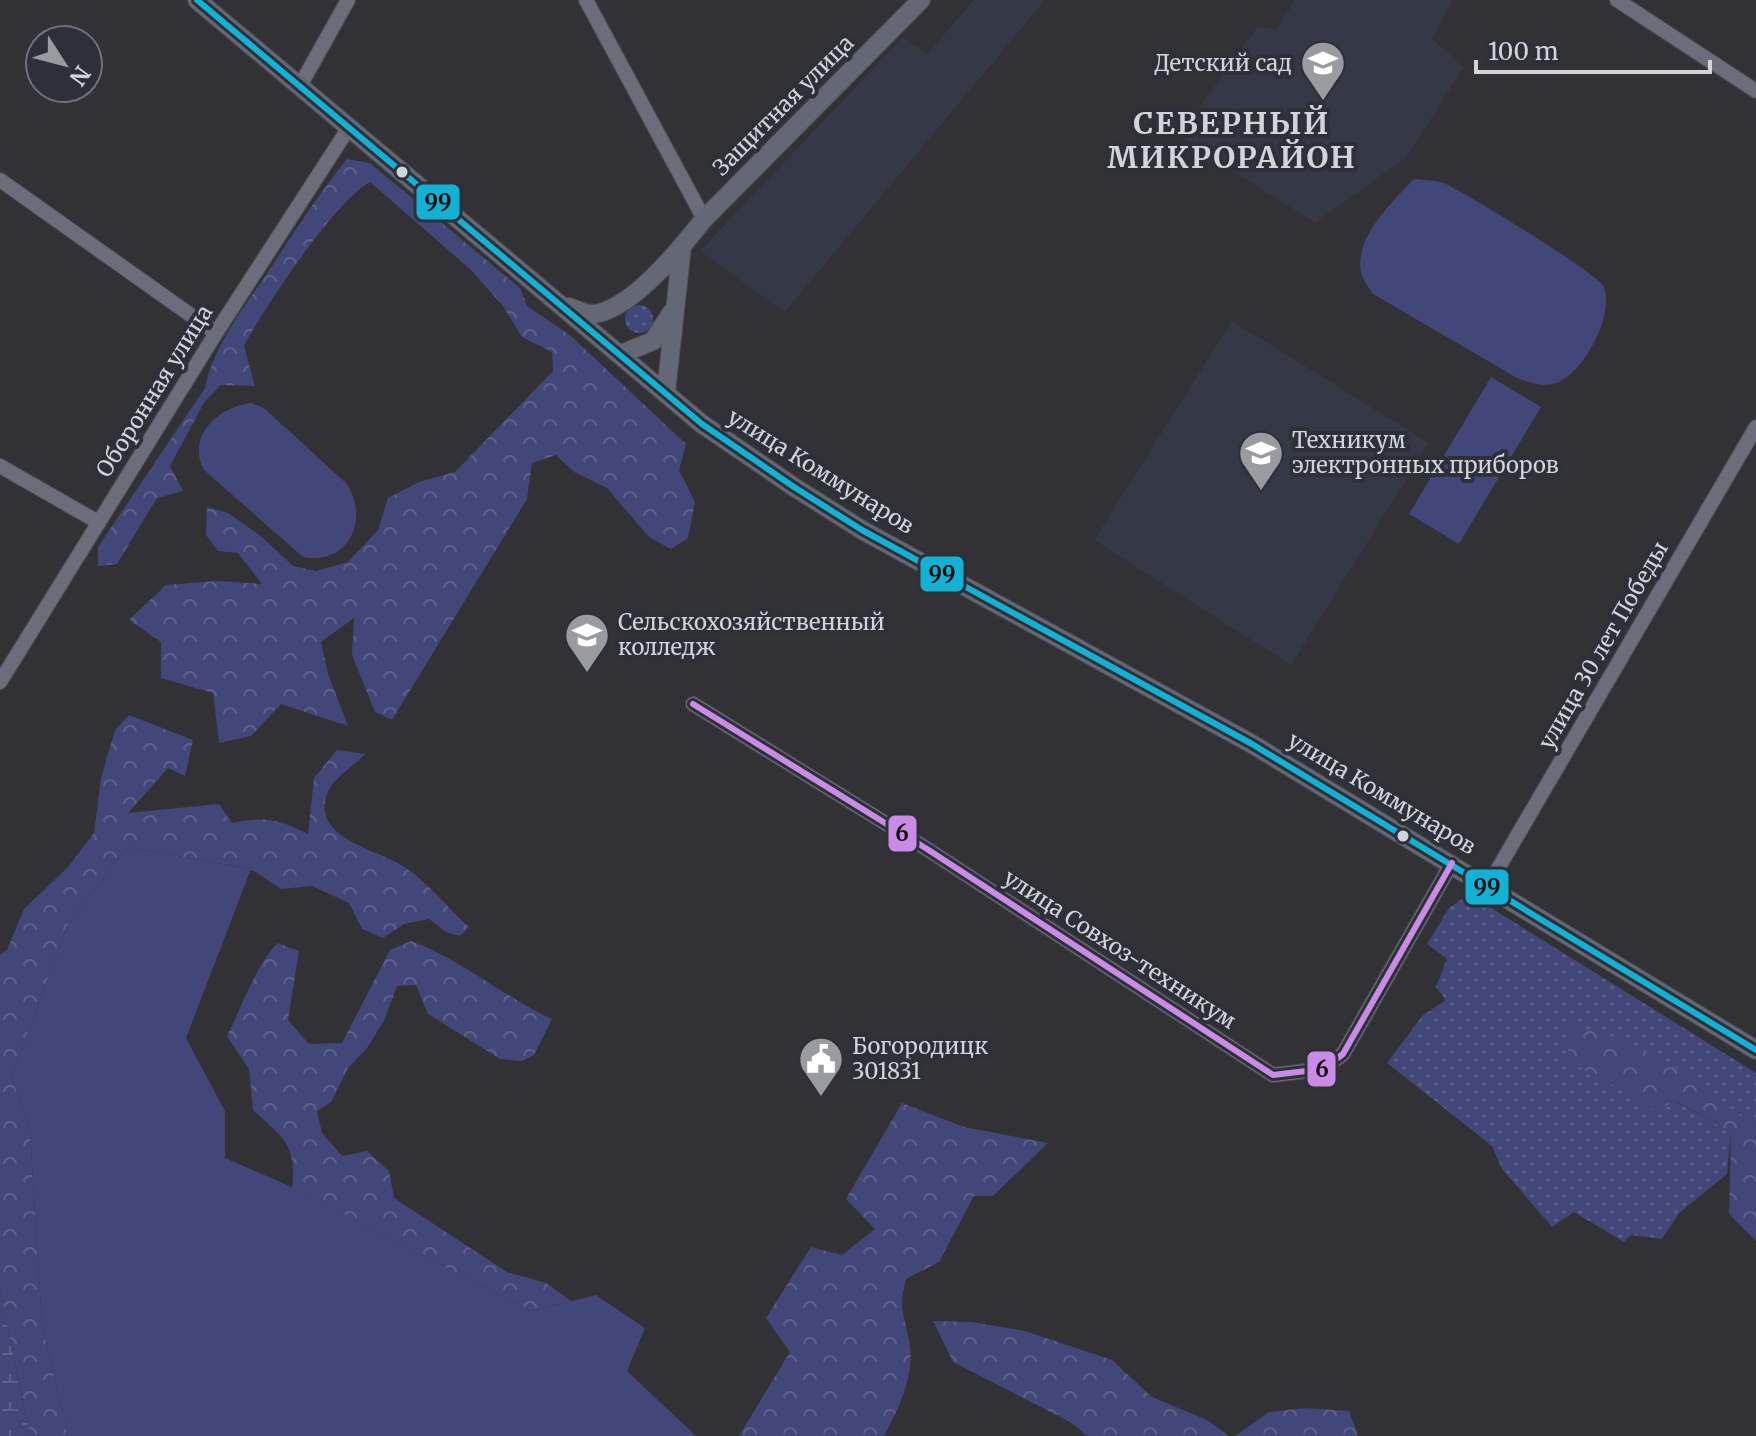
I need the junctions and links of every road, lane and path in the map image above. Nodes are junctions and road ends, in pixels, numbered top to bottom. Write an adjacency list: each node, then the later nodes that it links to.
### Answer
1 (197, 0): 6 (main road, улица Коммунаров)
2 (348, 0): 6 (street)
3 (586, 0): 10 (street)
4 (921, 0): 10 (main road, Защитная улица)
5 (1617, 0): 7 (street)
6 (301, 84): 8 (main road, улица Коммунаров)
7 (1756, 91)
8 (350, 126): 14 (main road, улица Коммунаров); 15 (street, Оборонная улица)
9 (0, 180): 15 (street)
10 (704, 219): 11 (main road, Защитная улица)
11 (682, 247): 12 (main road); 13 (main road, Защитная улица)
12 (676, 303): 16 (main road); 17 (main road)
13 (621, 304): 14 (main road); 16 (main road)
14 (563, 305): 16 (main road, улица Коммунаров)
15 (216, 333): 20 (street, Оборонная улица)
16 (616, 349): 17 (main road, улица Коммунаров)
17 (666, 392): 23 (main road, улица Коммунаров)
18 (1756, 427): 24 (street, улица 30 лет Победы)
19 (0, 466): 20 (street)
20 (98, 522): 21 (street, Оборонная улица)
21 (0, 682)
22 (693, 704): 23 (street, улица Совхоз-техникум)
23 (1452, 863): 24 (main road, улица Коммунаров)
24 (1489, 884): 25 (main road, улица Коммунаров)
25 (1756, 1050)

